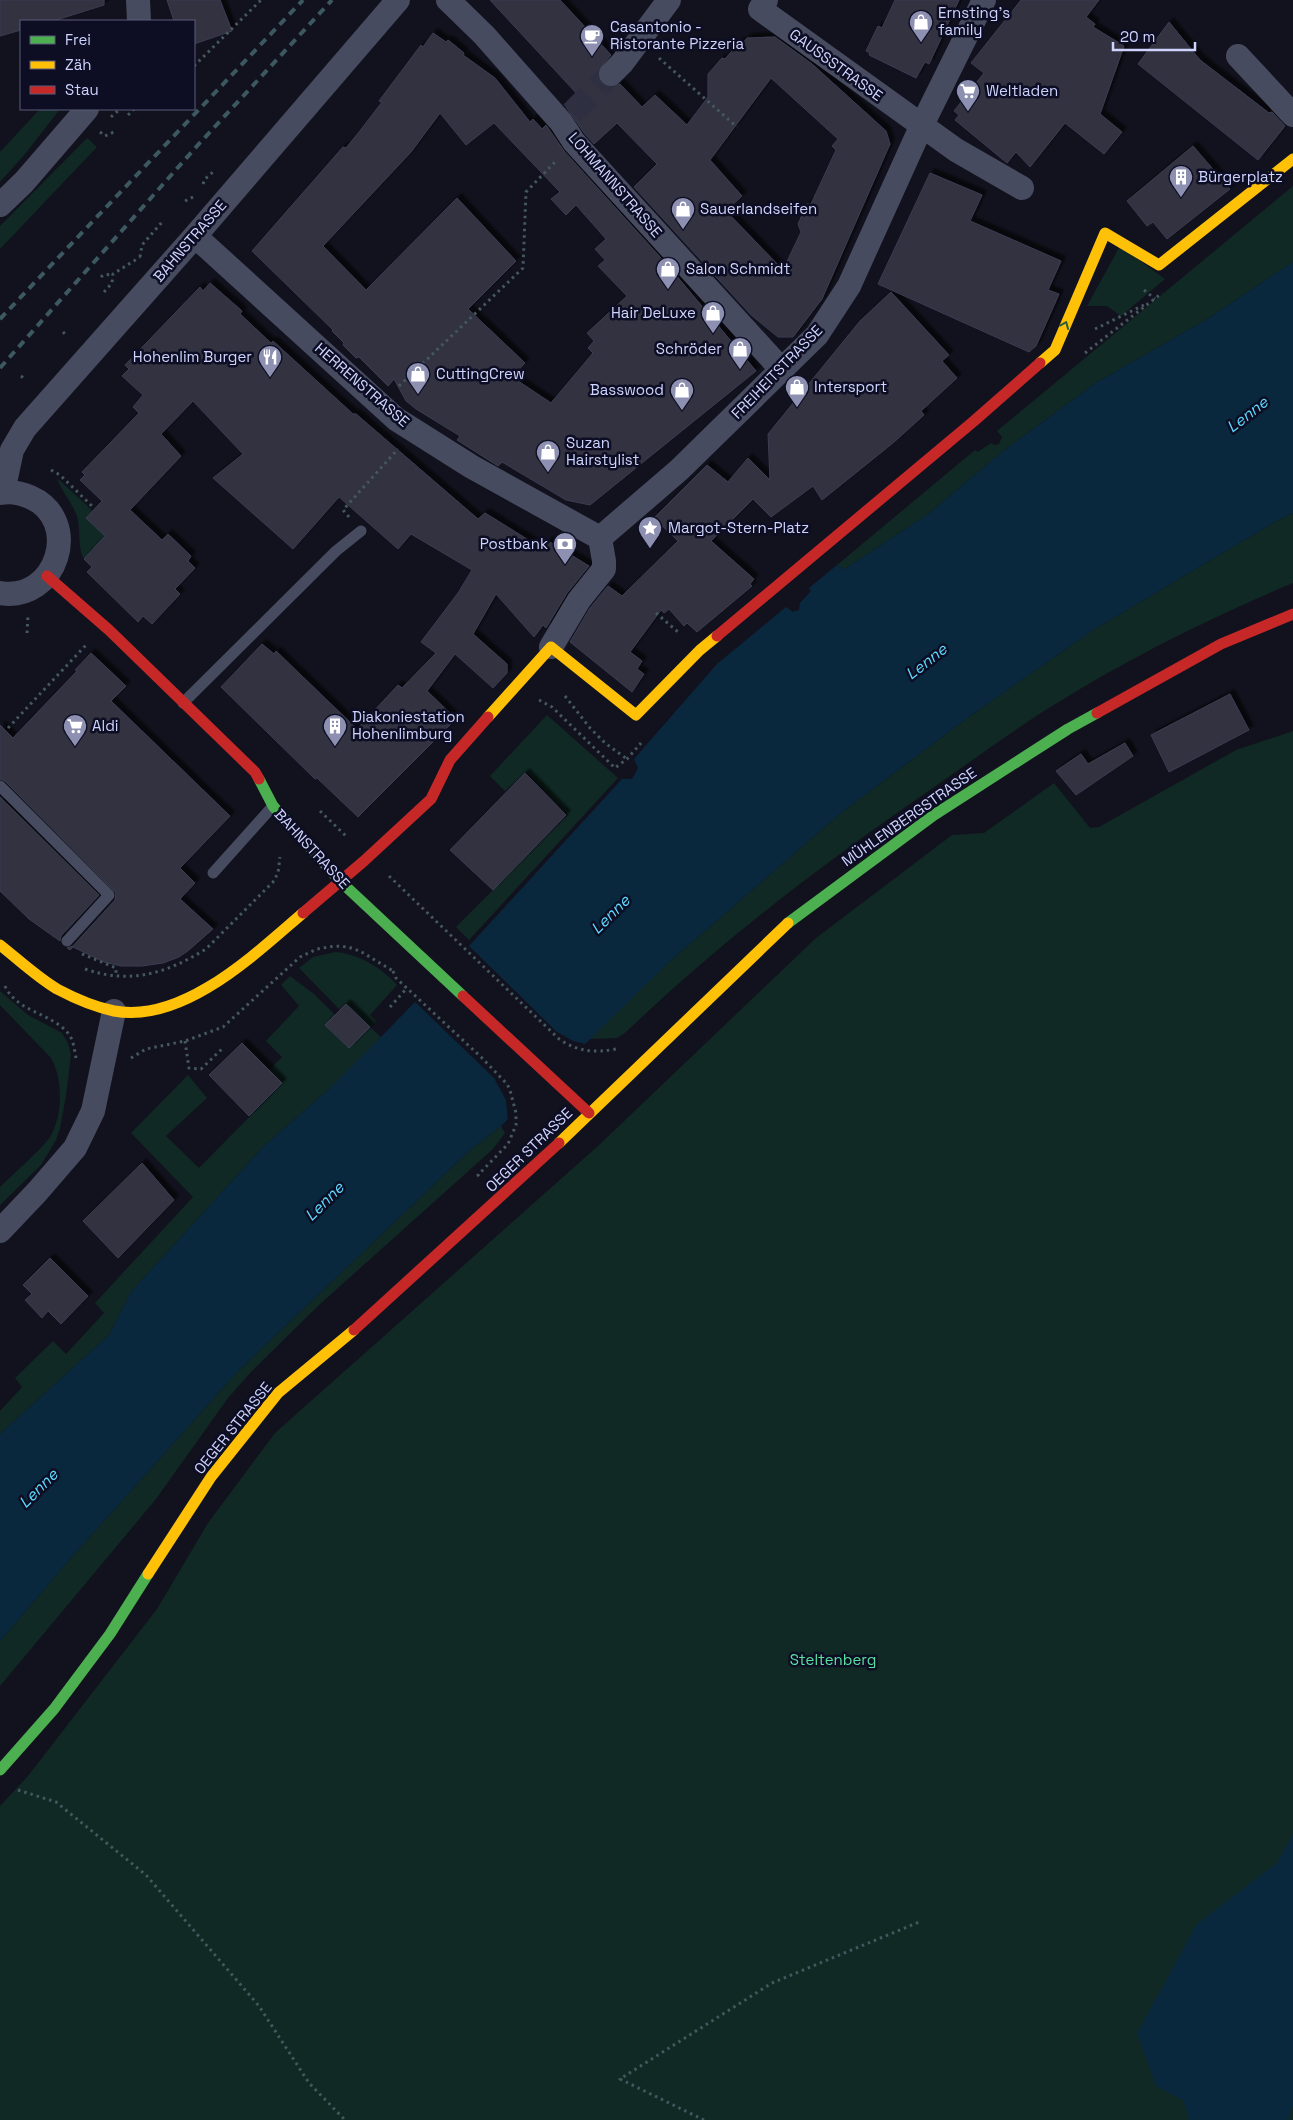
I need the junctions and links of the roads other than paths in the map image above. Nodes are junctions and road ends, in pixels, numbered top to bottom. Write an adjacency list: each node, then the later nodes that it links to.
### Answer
1 (138, 0): 7 (street)
2 (398, 0): 16 (street, BAHNSTRASSE)
3 (448, 0): 17 (street, LOHMANNSTRASSE)
4 (668, 0): 9 (street)
5 (766, 0): 12 (street, GAUSSSTRASSE)
6 (984, 0): 12 (street, FREIHEITSTRASSE)
7 (139, 20)
8 (1238, 56): 11 (street)
9 (611, 74)
10 (85, 110): 15 (street)
11 (1293, 115)
12 (921, 127): 14 (street); 17 (street, FREIHEITSTRASSE)
13 (1293, 159): 24 (street, one-way to 13)
14 (1022, 188)
15 (0, 206)
16 (195, 236): 18 (street, BAHNSTRASSE); 20 (street, HERRENSTRASSE)
17 (782, 370): 20 (street, FREIHEITSTRASSE)
18 (2, 493): 21 (street, BAHNSTRASSE)
19 (361, 531): 25 (lane)
20 (600, 538): 24 (street)
21 (47, 576): 22 (street); 25 (street, BAHNSTRASSE)
22 (0, 593)
23 (1293, 614): 33 (street, MÜHLENBERGSTRASSE)
24 (544, 655): 29 (street)
25 (183, 703): 27 (street, BAHNSTRASSE)
26 (0, 786): 30 (lane)
27 (273, 806): 28 (lane); 29 (street, BAHNSTRASSE)
28 (213, 873)
29 (340, 881): 32 (street); 33 (street, BAHNSTRASSE)
30 (67, 941)
31 (0, 945): 32 (street)
32 (114, 1012): 34 (street)
33 (589, 1113): 35 (street, OEGER STRASSE)
34 (0, 1231)
35 (0, 1770)

